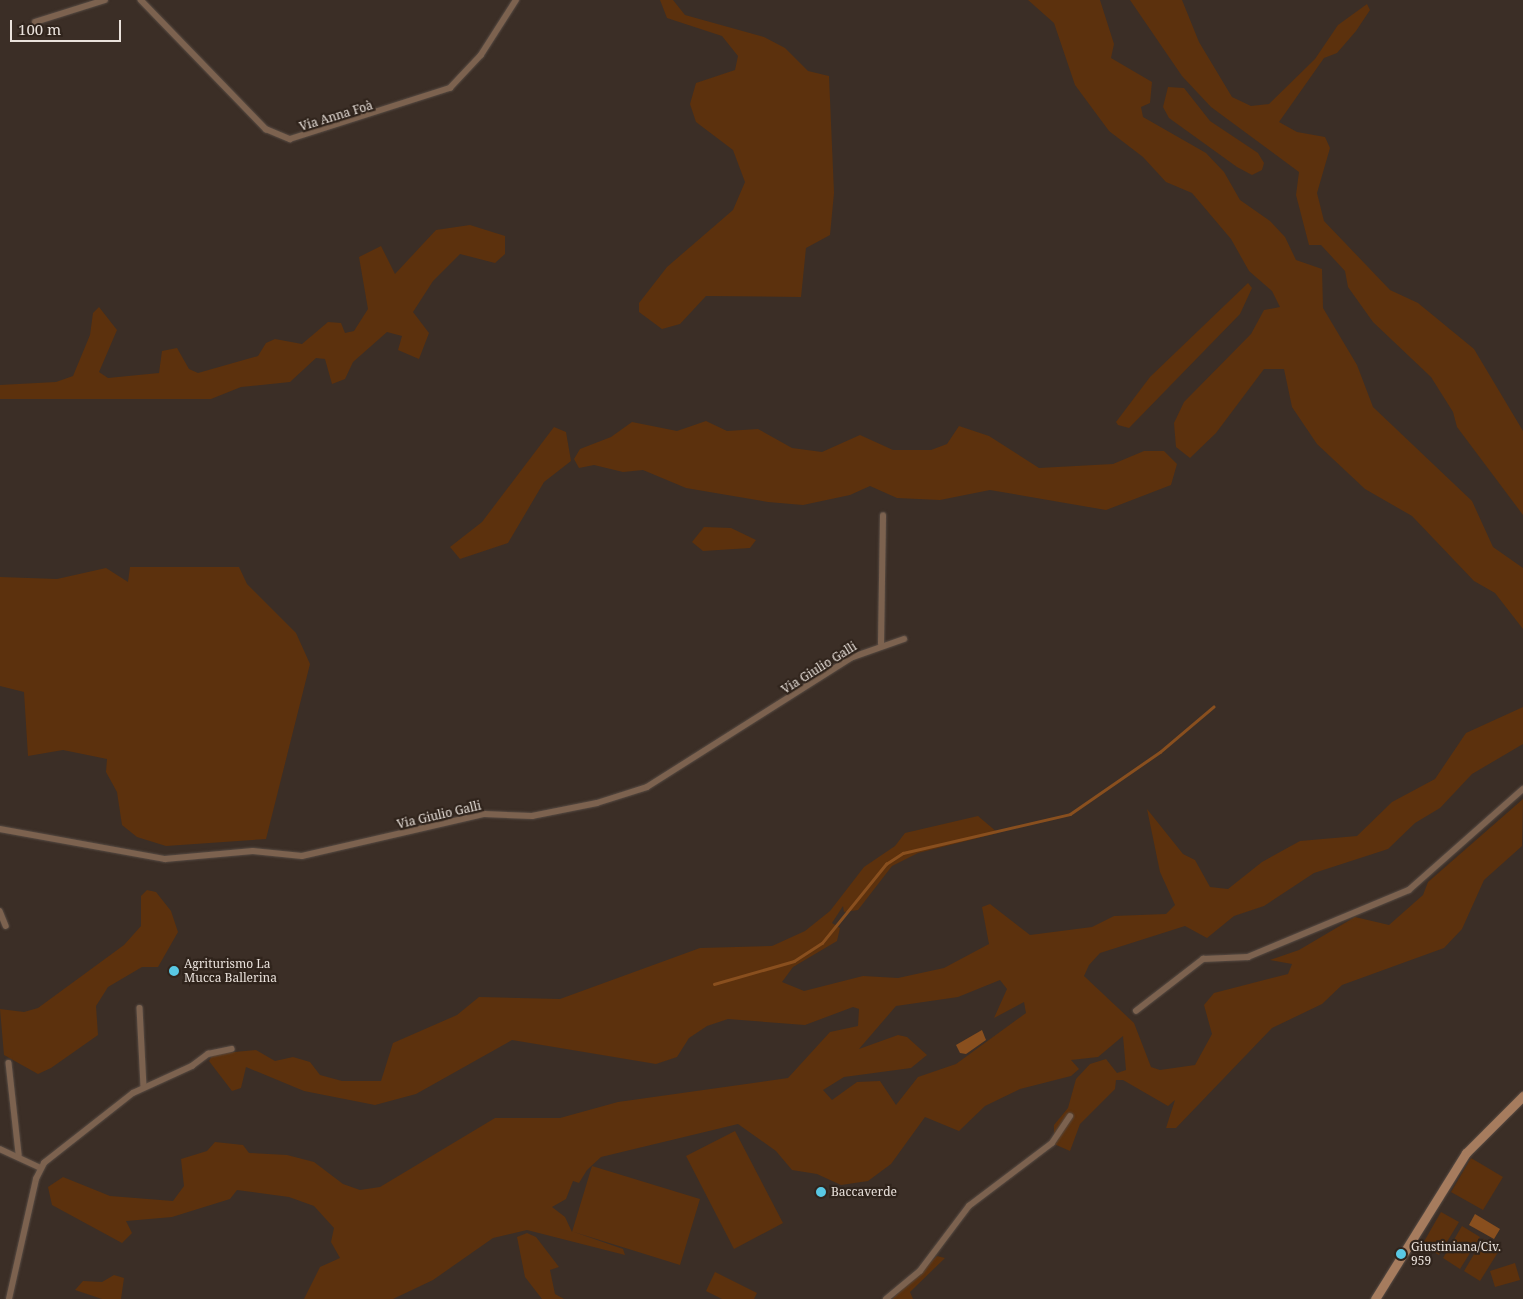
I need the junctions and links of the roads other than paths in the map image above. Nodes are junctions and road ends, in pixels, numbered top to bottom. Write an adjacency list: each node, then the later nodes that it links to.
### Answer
1 (105, 0): 4 (street)
2 (141, 0): 3 (street, Via Anna Foà)
3 (516, 0)
4 (35, 22)
5 (883, 516): 7 (street)
6 (904, 639): 7 (street, Via Giulio Galli)
7 (882, 644): 9 (street, Via Giulio Galli)
8 (1523, 788): 13 (street)
9 (0, 829)
10 (0, 911): 11 (street)
11 (6, 926)
12 (140, 1008): 16 (street)
13 (1136, 1011)
14 (231, 1050): 16 (street)
15 (9, 1063): 20 (street)
16 (144, 1087): 21 (street)
17 (1523, 1096): 24 (street)
18 (1070, 1116): 23 (street)
19 (0, 1149): 20 (street)
20 (19, 1154): 21 (street)
21 (41, 1168): 22 (street)
22 (9, 1299)
23 (886, 1299)
24 (1375, 1299)

